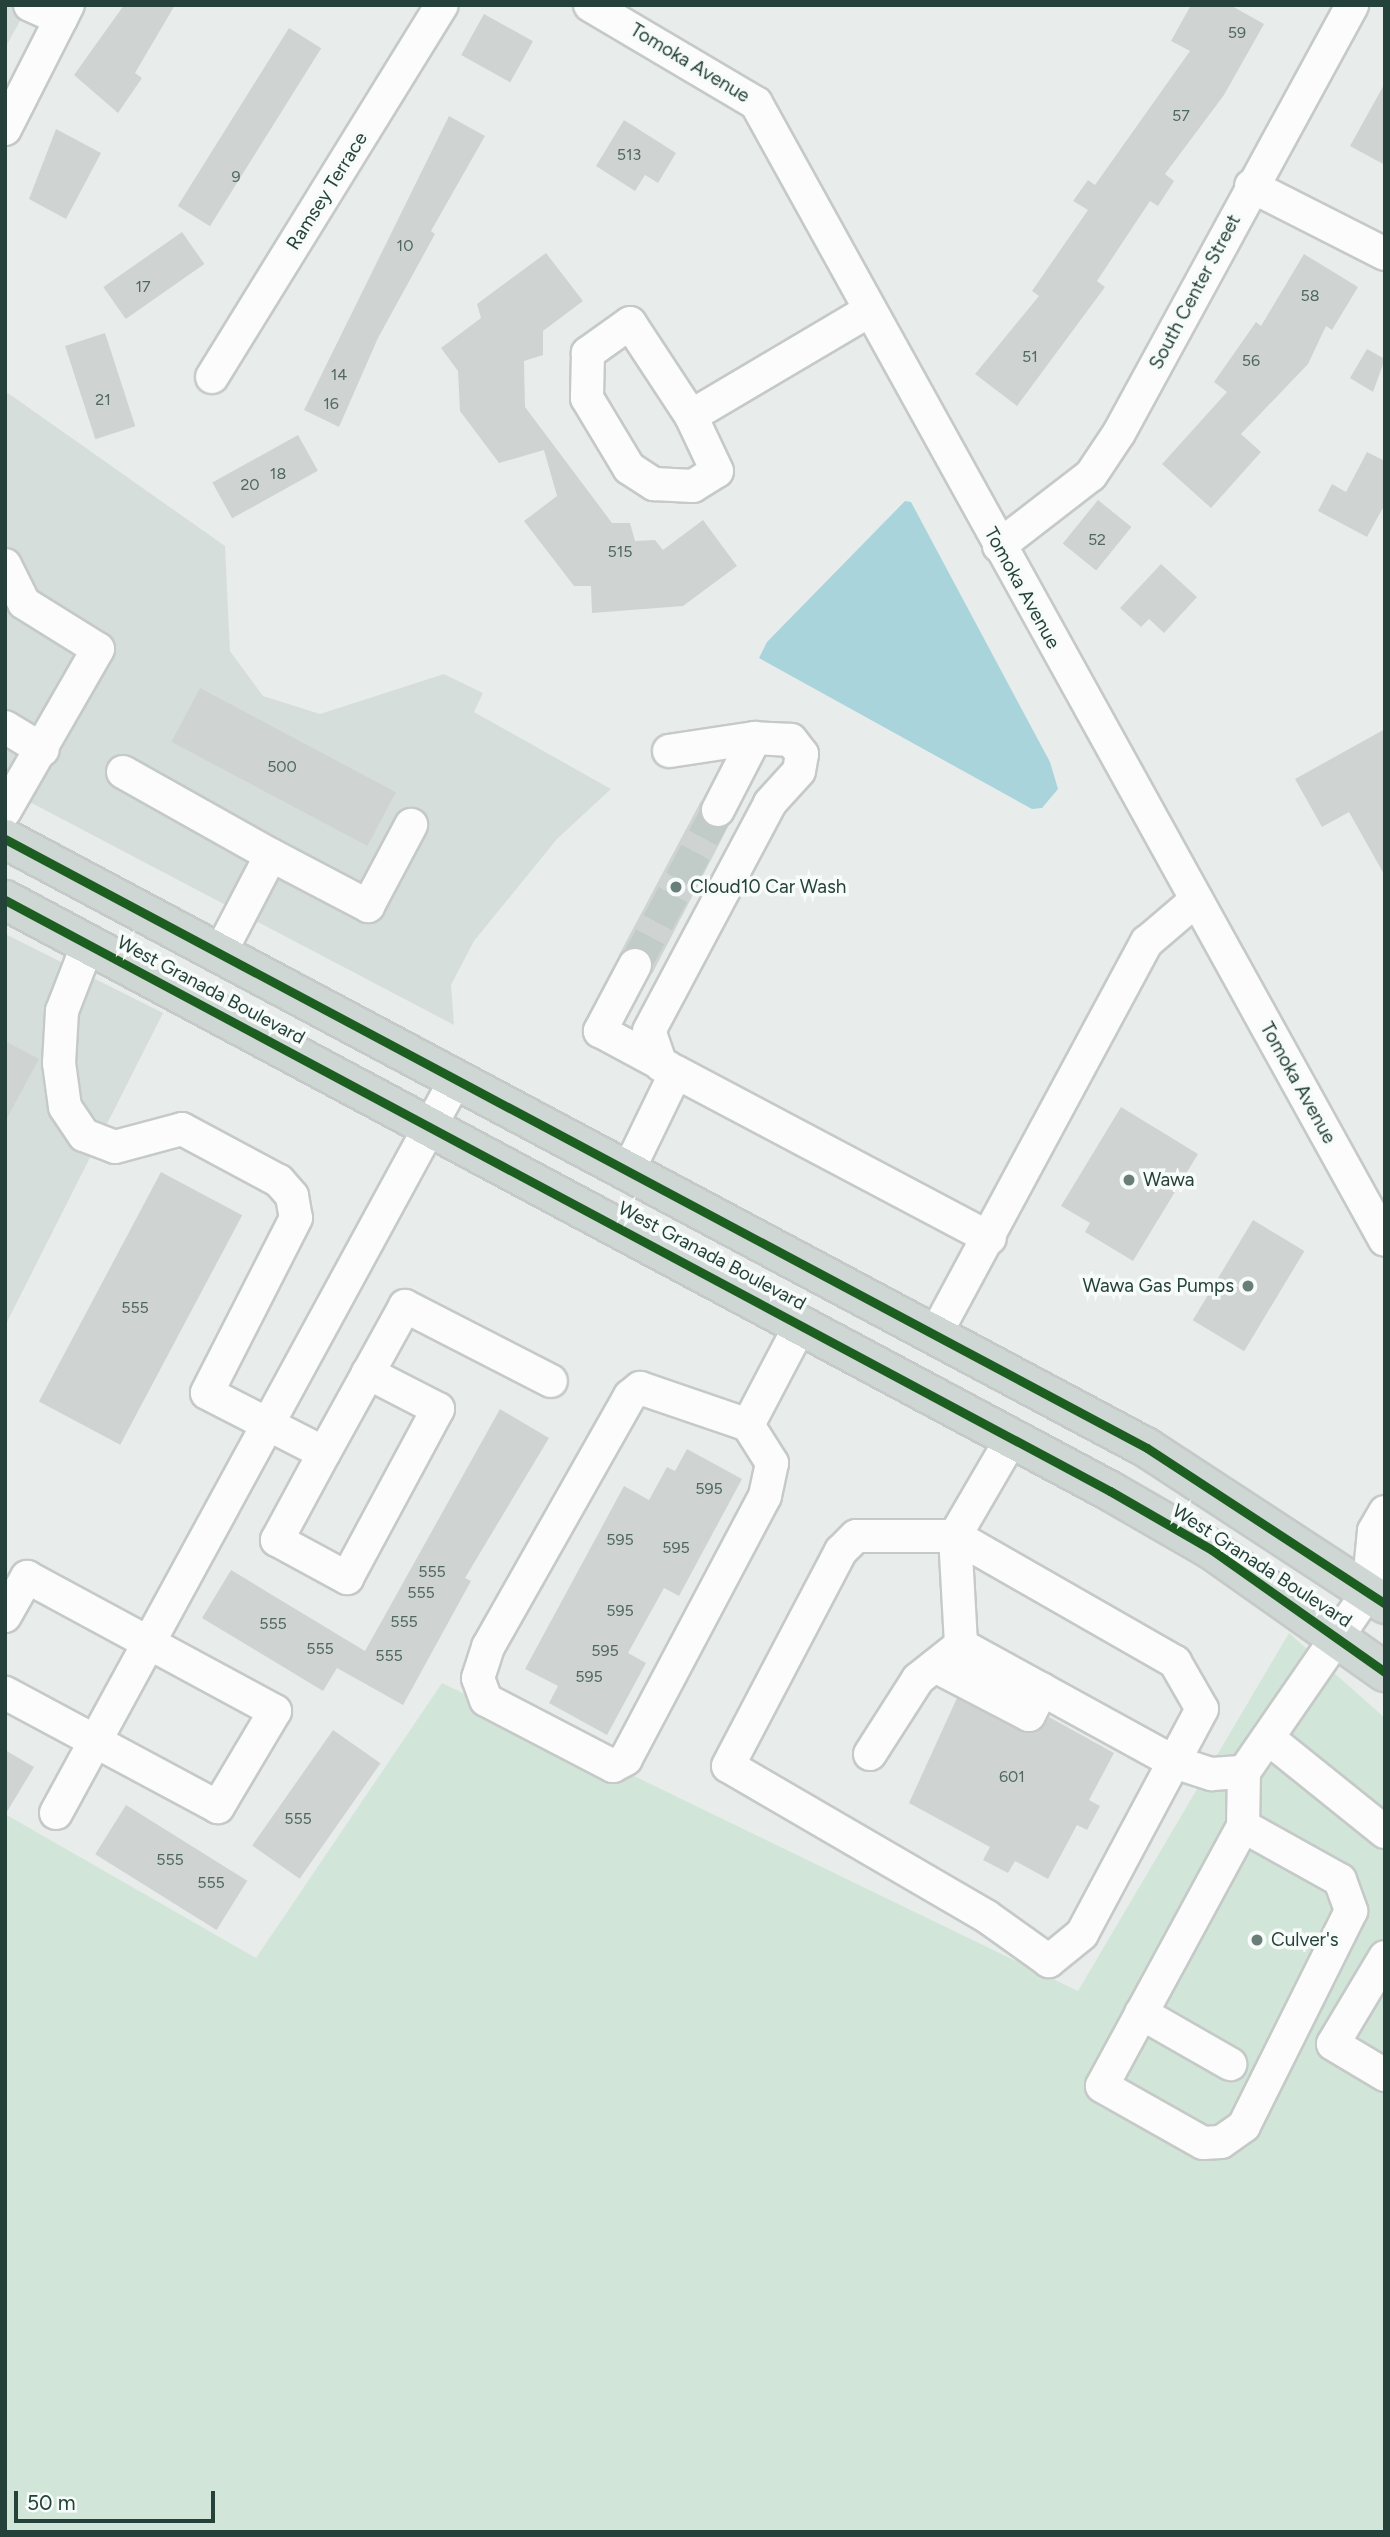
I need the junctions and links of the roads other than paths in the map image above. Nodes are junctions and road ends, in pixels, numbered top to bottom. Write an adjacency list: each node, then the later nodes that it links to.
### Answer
1 (30, 5): 5 (street)
2 (442, 5): 10 (street, Ramsey Terrace)
3 (590, 5): 9 (street, Tomoka Avenue)
4 (1352, 5): 7 (street, South Center Street)
5 (65, 12): 6 (street)
6 (5, 128)
7 (1251, 186): 8 (street); 12 (street, South Center Street)
8 (1385, 254)
9 (870, 310): 11 (street); 12 (street, Tomoka Avenue)
10 (212, 377)
11 (691, 416): 11 (street)
12 (999, 546): 26 (street, Tomoka Avenue)
13 (5, 565): 14 (street)
14 (15, 598): 17 (street)
15 (5, 727): 17 (street)
16 (755, 738): 18 (street); 20 (street); 30 (street)
17 (43, 750): 21 (street)
18 (669, 751)
19 (123, 772): 24 (street)
20 (718, 810)
21 (5, 811)
22 (411, 825): 24 (street)
23 (5, 839): 28 (main road, West Granada Boulevard)
24 (271, 855): 28 (street)
25 (5, 900): 27 (main road, West Granada Boulevard)
26 (1196, 900): 34 (street); 35 (street, Tomoka Avenue)
27 (88, 944): 32 (main road, West Granada Boulevard); 40 (street)
28 (219, 953): 31 (main road, West Granada Boulevard)
29 (635, 965): 30 (street)
30 (669, 1068): 33 (street); 34 (street)
31 (456, 1079): 32 (street); 33 (main road, West Granada Boulevard)
32 (433, 1127): 36 (main road, West Granada Boulevard); 40 (street)
33 (628, 1171): 37 (main road, West Granada Boulevard)
34 (990, 1238): 37 (street)
35 (1385, 1240)
36 (801, 1324): 41 (street); 42 (main road, West Granada Boulevard)
37 (935, 1335): 46 (main road, West Granada Boulevard)
38 (369, 1373): 39 (street); 43 (street); 43 (street)
39 (551, 1381)
40 (266, 1425): 43 (street); 49 (street)
41 (748, 1425): 41 (street)
42 (1012, 1438): 45 (street); 48 (main road, West Granada Boulevard)
43 (324, 1453)
44 (1385, 1512): 46 (street)
45 (954, 1536): 50 (street); 58 (street); 58 (street)
46 (1379, 1592): 48 (street)
47 (5, 1616): 49 (street)
48 (1338, 1637): 52 (main road, West Granada Boulevard); 55 (street)
49 (149, 1643): 56 (street); 56 (street)
50 (961, 1645): 51 (street); 53 (street)
51 (935, 1665): 53 (street); 57 (street)
52 (1385, 1672)
53 (1042, 1689): 58 (street)
54 (5, 1693): 56 (street)
55 (1268, 1738): 59 (street); 62 (street)
56 (95, 1742): 60 (street)
57 (870, 1754)
58 (1174, 1762): 59 (street)
59 (1244, 1772): 61 (street)
60 (57, 1813)
61 (1243, 1826): 64 (street); 64 (street)
62 (1385, 1832)
63 (1385, 1957): 66 (street)
64 (1141, 2013): 65 (street)
65 (1230, 2064)
66 (1385, 2075)

